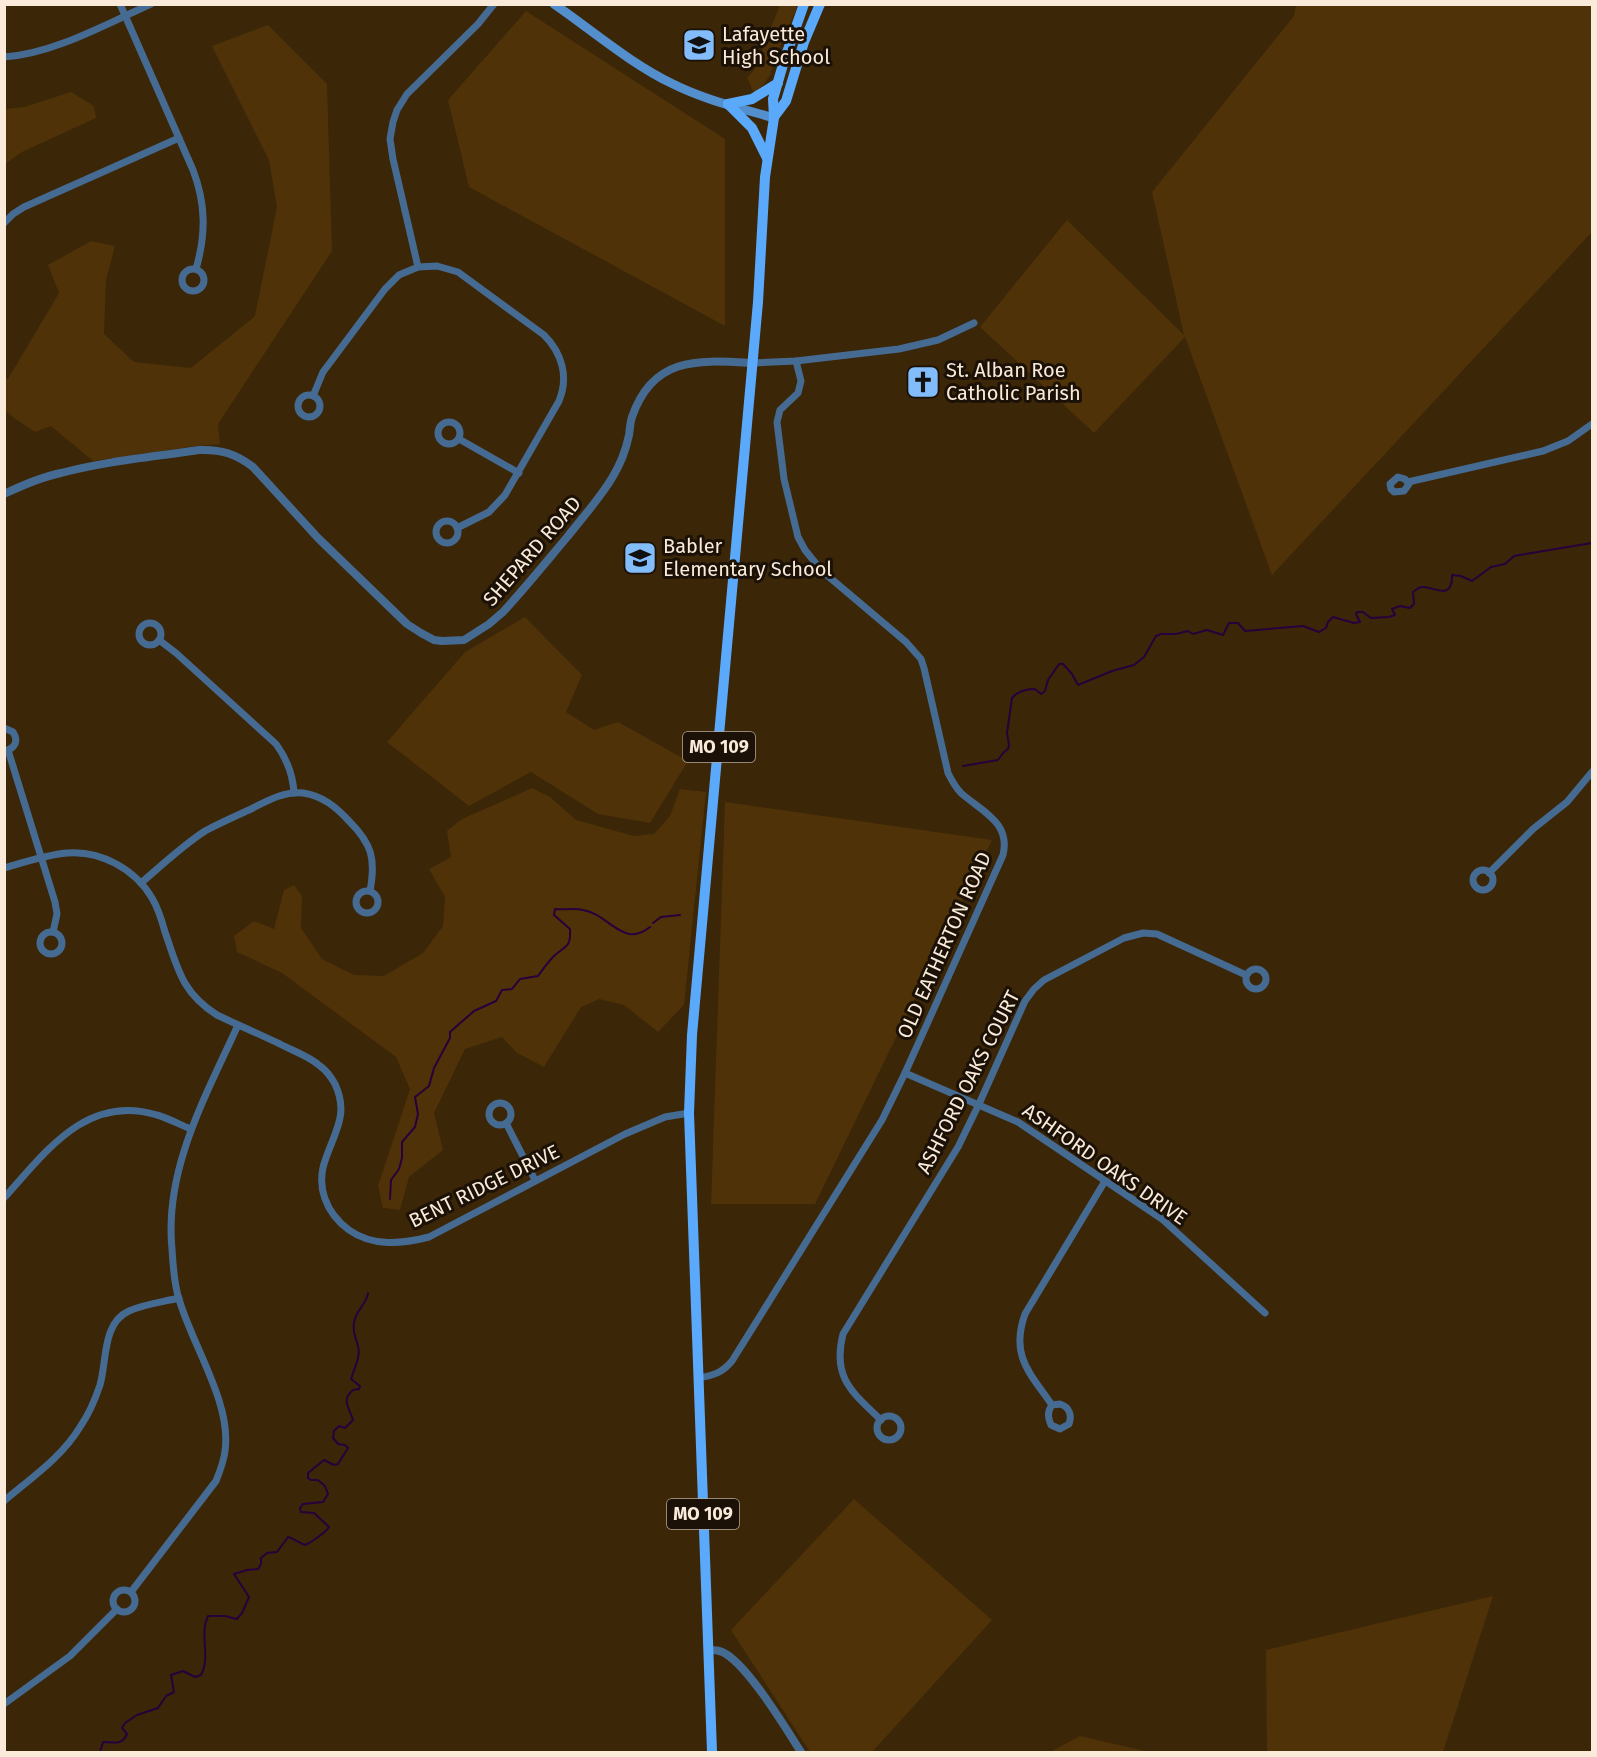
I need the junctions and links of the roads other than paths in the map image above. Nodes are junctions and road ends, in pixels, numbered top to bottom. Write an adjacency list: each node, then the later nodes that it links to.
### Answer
1 (120, 4): 7 (street)
2 (151, 4): 7 (street)
3 (494, 4): 15 (street)
4 (554, 4): 10 (main road)
5 (804, 4): 9 (main road, MO 109)
6 (820, 4): 11 (main road, MO 109)
7 (125, 16): 8 (street); 12 (street)
8 (4, 57)
9 (778, 83): 10 (main road); 11 (main road, MO 109)
10 (728, 104): 11 (main road); 13 (main road)
11 (774, 118): 13 (main road, MO 109)
12 (179, 138): 14 (street); 16 (street)
13 (767, 158): 19 (main road, MO 109)
14 (4, 223)
15 (418, 267): 20 (street); 23 (street)
16 (196, 269)
17 (974, 323): 18 (street, SHEPARD ROAD)
18 (796, 362): 19 (street, SHEPARD ROAD); 40 (street, OLD EATHERTON ROAD)
19 (752, 363): 25 (street, SHEPARD ROAD); 42 (main road, MO 109)
20 (314, 396)
21 (1593, 424): 24 (street)
22 (459, 439): 23 (street)
23 (519, 473): 26 (street)
24 (1408, 482)
25 (4, 494)
26 (457, 528)
27 (159, 640): 31 (street)
28 (4, 728): 29 (street)
29 (6, 750): 32 (street)
30 (1593, 772): 34 (street)
31 (294, 793): 35 (street); 36 (street)
32 (42, 857): 33 (street, BENT RIDGE DRIVE); 35 (street, BENT RIDGE DRIVE); 37 (street)
33 (4, 868)
34 (1489, 873)
35 (141, 883): 39 (street, BENT RIDGE DRIVE)
36 (370, 891)
37 (53, 932)
38 (1246, 975): 41 (street, ASHFORD OAKS COURT)
39 (238, 1025): 44 (street); 45 (street, BENT RIDGE DRIVE)
40 (905, 1073): 41 (street, ASHFORD OAKS DRIVE); 50 (street, OLD EATHERTON ROAD)
41 (979, 1104): 46 (street, ASHFORD OAKS DRIVE); 52 (street, ASHFORD OAKS COURT)
42 (689, 1113): 45 (street, BENT RIDGE DRIVE); 50 (main road, MO 109)
43 (506, 1123): 45 (street)
44 (191, 1130): 47 (street); 48 (street)
45 (535, 1180)
46 (1105, 1181): 49 (street, ASHFORD OAKS DRIVE); 51 (street)
47 (4, 1198)
48 (178, 1298): 53 (street); 54 (street)
49 (1265, 1313)
50 (699, 1378): 56 (main road, MO 109)
51 (1052, 1405)
52 (881, 1420)
53 (4, 1501)
54 (131, 1593): 55 (street); 55 (street)
55 (117, 1609): 57 (street)
56 (708, 1650): 58 (main road, MO 109); 59 (street)
57 (4, 1704)
58 (712, 1752)
59 (801, 1752)

